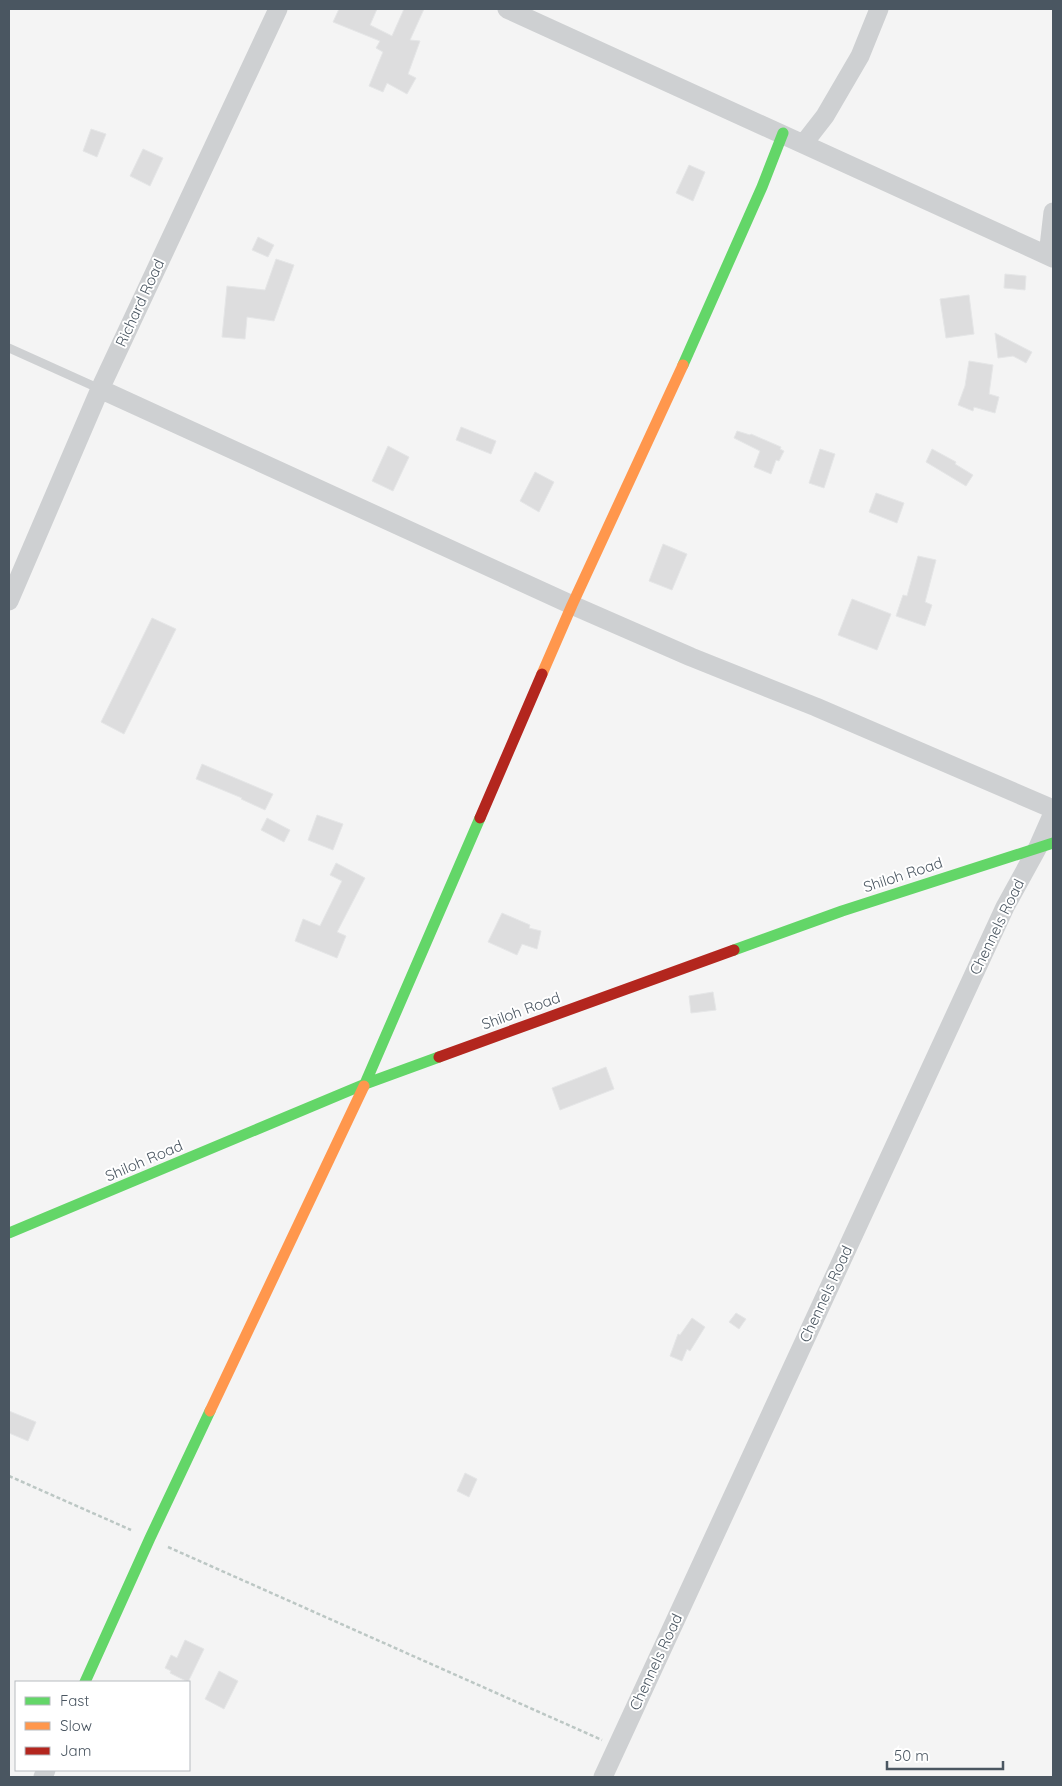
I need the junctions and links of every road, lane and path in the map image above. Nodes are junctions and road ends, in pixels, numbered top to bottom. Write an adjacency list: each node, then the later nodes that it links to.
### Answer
1 (278, 9): 9 (street, Richard Road)
2 (507, 9): 4 (street)
3 (879, 9): 5 (street)
4 (783, 133): 5 (street); 11 (street)
5 (804, 143): 7 (street)
6 (1053, 212): 7 (street)
7 (1050, 256)
8 (9, 348): 9 (lane)
9 (100, 389): 10 (street, Richard Road); 11 (street)
10 (9, 601)
11 (572, 605): 12 (street); 15 (street)
12 (1053, 809)
13 (1053, 813): 14 (street, Chennels Road)
14 (1046, 845): 15 (street, Shiloh Road); 20 (street, Chennels Road)
15 (365, 1084): 16 (street, Shiloh Road); 18 (street)
16 (9, 1233)
17 (9, 1476): 18 (path)
18 (150, 1538): 19 (street); 20 (path)
19 (85, 1681)
20 (617, 1747): 21 (street, Chennels Road)
21 (603, 1777)

